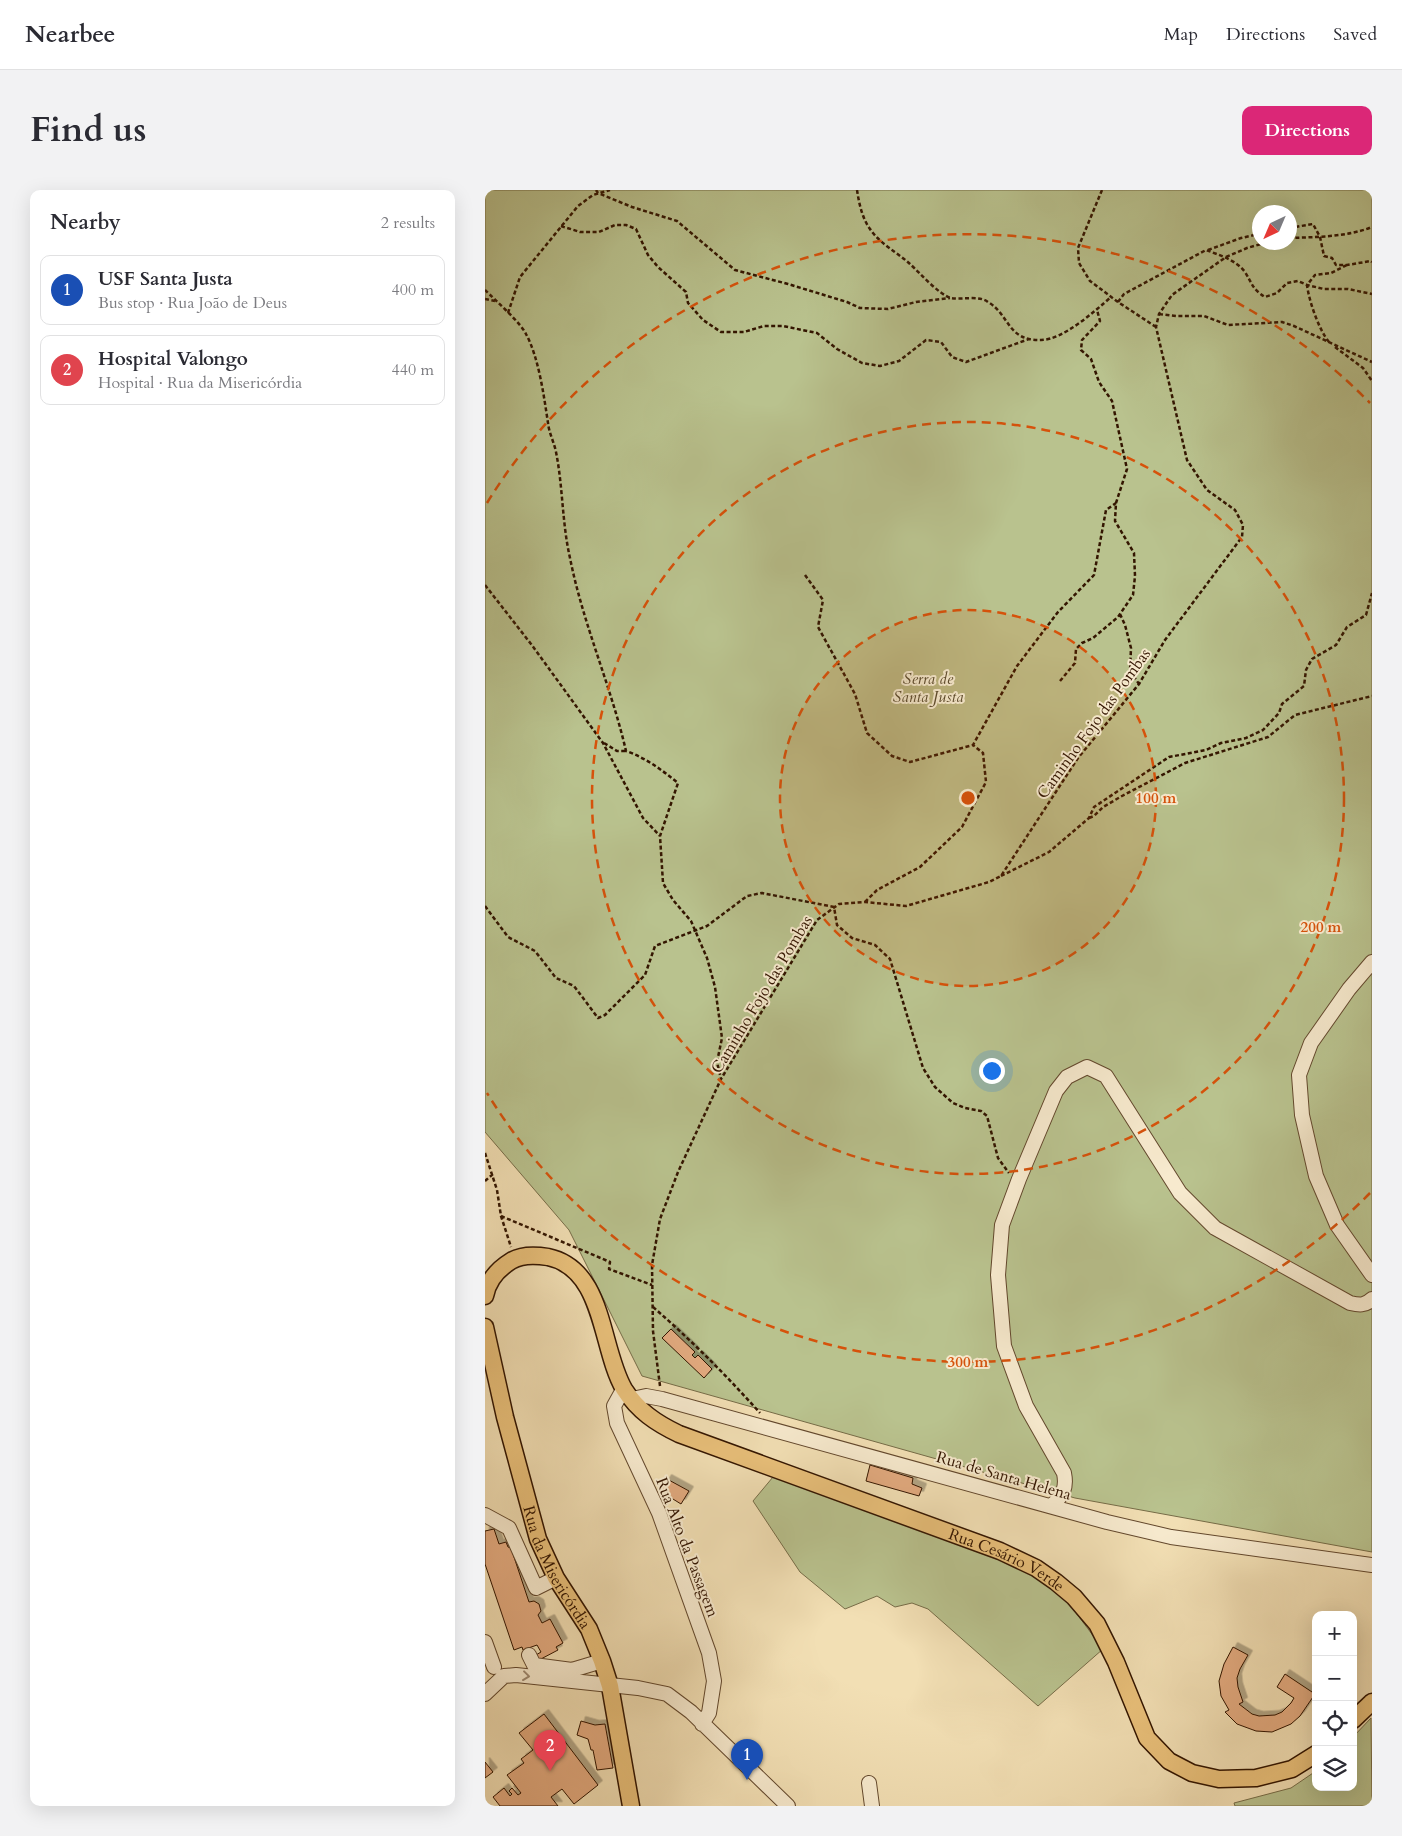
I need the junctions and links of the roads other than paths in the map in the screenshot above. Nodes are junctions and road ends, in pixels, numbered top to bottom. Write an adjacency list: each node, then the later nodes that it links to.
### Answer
1 (1372, 962): 2 (street)
2 (1372, 1275)
3 (485, 1296): 6 (main road)
4 (1372, 1299): 7 (street)
5 (485, 1327): 10 (main road, Rua da Misericórdia)
6 (628, 1394): 7 (street, Rua de Santa Helena); 19 (street, Rua Alto da Passagem); 20 (main road, Rua Cesário Verde)
7 (1051, 1506): 9 (street, Rua de Santa Helena)
8 (485, 1515): 10 (street)
9 (1372, 1564)
10 (557, 1578): 13 (main road, Rua da Misericórdia)
11 (485, 1642): 14 (street)
12 (529, 1655): 13 (street)
13 (602, 1661): 15 (main road, Rua da Misericórdia)
14 (494, 1667)
15 (610, 1686): 16 (street, one-way to 15); 19 (street); 22 (main road, Rua da Misericórdia)
16 (485, 1694)
17 (1372, 1702): 18 (main road)
18 (1357, 1716)
19 (702, 1724): 23 (street)
20 (1312, 1756)
21 (869, 1783): 24 (street)
22 (631, 1806)
23 (788, 1806)
24 (872, 1806)

